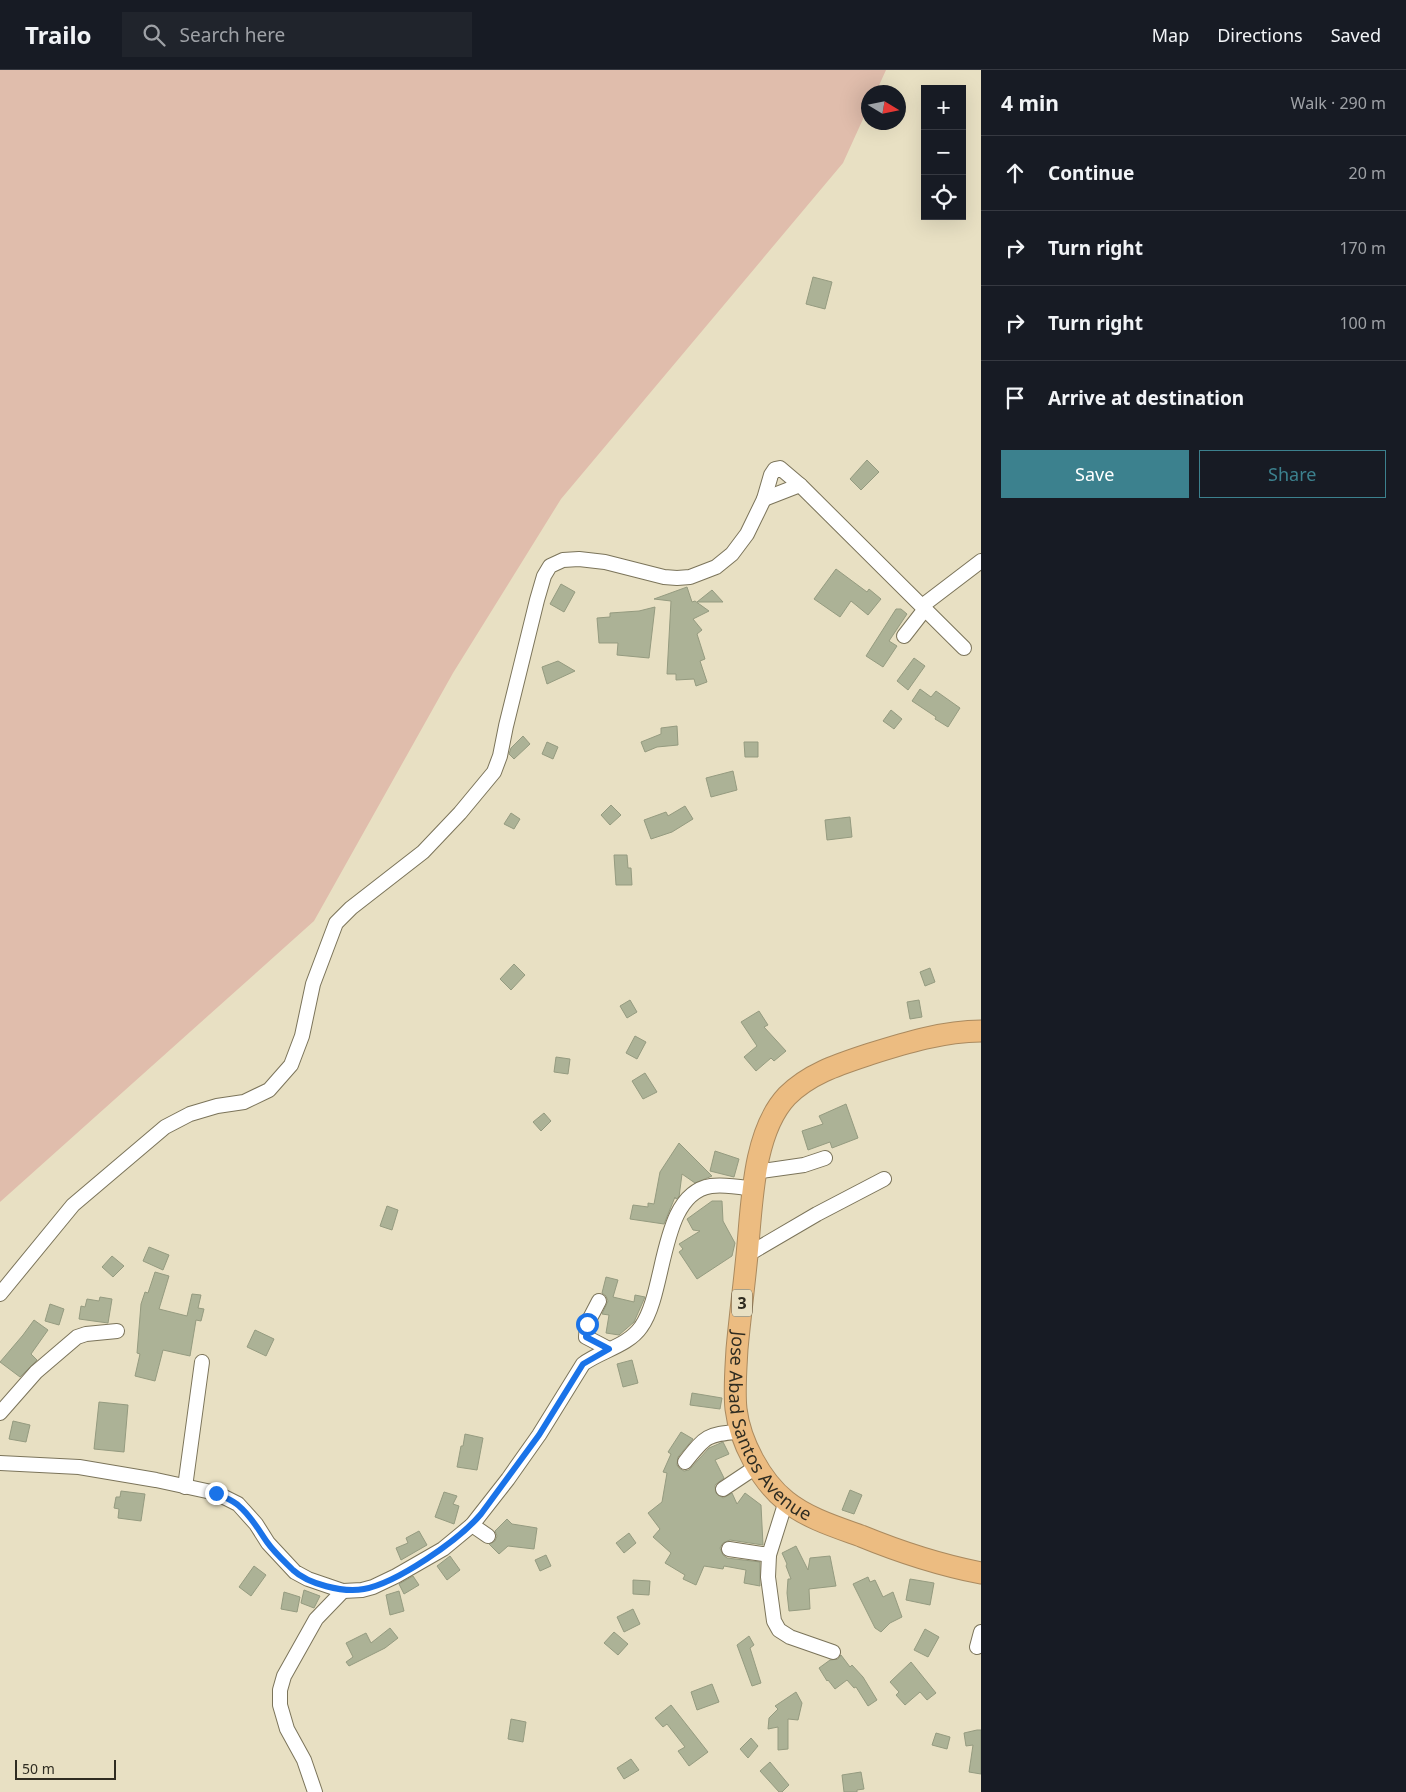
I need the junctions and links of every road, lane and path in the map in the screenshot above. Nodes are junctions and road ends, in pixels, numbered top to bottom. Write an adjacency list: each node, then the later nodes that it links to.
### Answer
1 (800, 485): 2 (street); 2 (street); 4 (street)
2 (764, 499): 12 (street)
3 (981, 561): 4 (street)
4 (923, 607): 5 (street); 6 (street)
5 (904, 636)
6 (964, 648)
7 (981, 1031): 10 (highway, Jose Abad Santos Avenue / 3)
8 (825, 1158): 10 (street)
9 (884, 1179): 11 (street)
10 (754, 1181): 11 (highway, Jose Abad Santos Avenue / 3); 15 (street)
11 (747, 1255): 18 (highway, Jose Abad Santos Avenue / 3)
12 (0, 1294)
13 (598, 1301): 15 (street)
14 (117, 1330): 17 (street)
15 (609, 1349): 25 (street)
16 (202, 1362): 22 (street)
17 (0, 1413)
18 (742, 1431): 19 (street); 21 (highway, Jose Abad Santos Avenue / 3)
19 (685, 1462)
20 (0, 1463): 22 (street)
21 (756, 1467): 23 (street); 24 (highway, Jose Abad Santos Avenue / 3)
22 (185, 1487): 30 (street)
23 (723, 1490)
24 (786, 1501): 28 (street); 29 (highway, Jose Abad Santos Avenue / 3)
25 (472, 1525): 26 (street); 30 (street)
26 (488, 1536)
27 (729, 1549): 28 (street)
28 (769, 1555): 33 (street)
29 (981, 1572)
30 (343, 1591): 34 (street)
31 (981, 1632): 32 (street)
32 (976, 1647)
33 (833, 1652)
34 (315, 1792)

